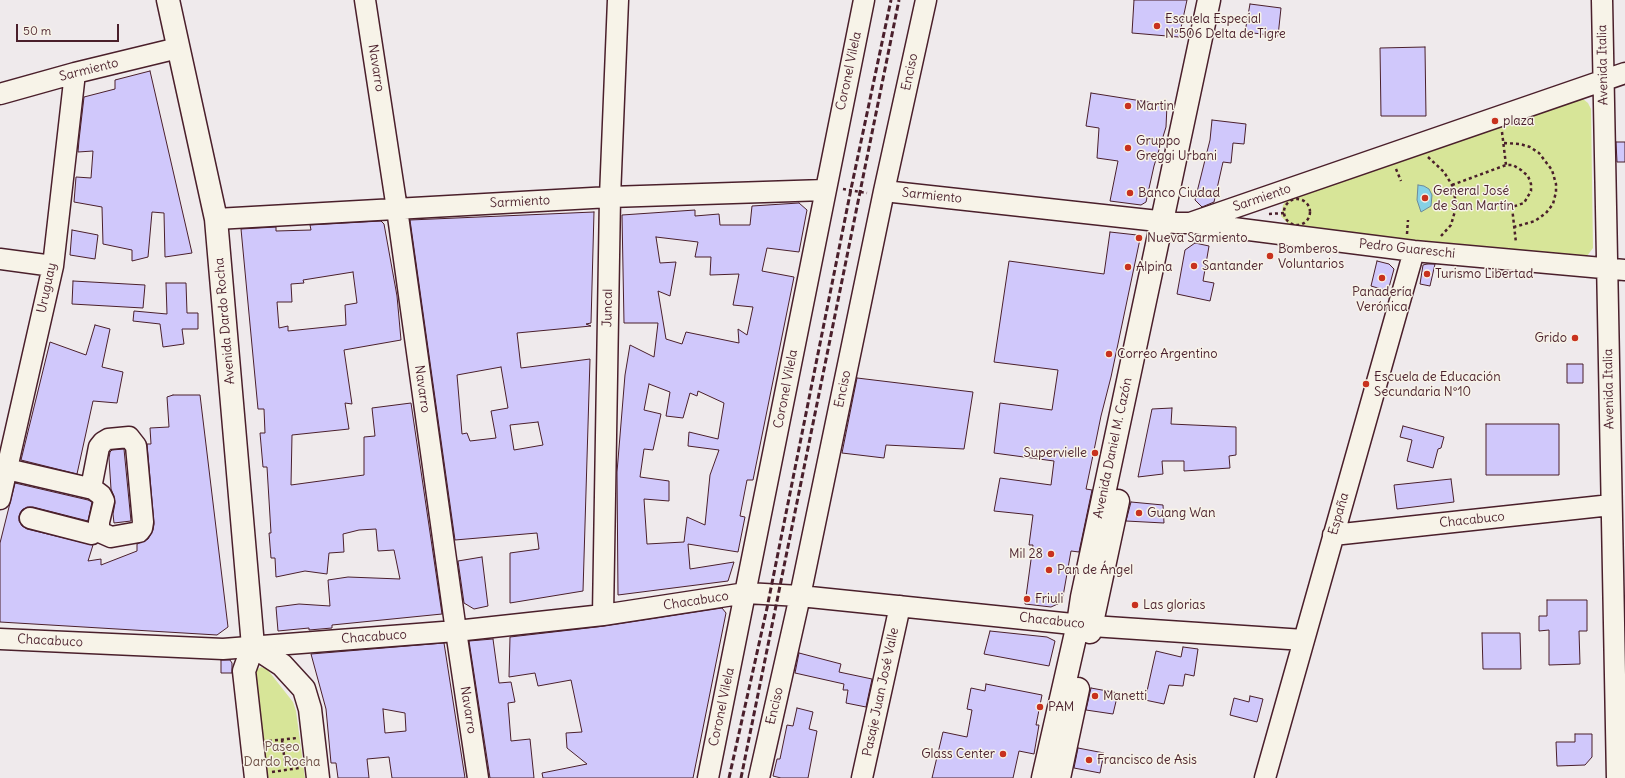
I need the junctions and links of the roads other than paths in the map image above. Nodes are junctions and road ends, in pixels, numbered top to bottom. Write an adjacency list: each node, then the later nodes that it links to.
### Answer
1 (168, 0): 9 (main road, Avenida Dardo Rocha)
2 (365, 0): 18 (street, Navarro)
3 (618, 0): 17 (street, Juncal)
4 (864, 0): 14 (street, Coronel Vilela)
5 (926, 0): 15 (street, Enciso)
6 (1209, 0): 20 (main road, Avenida Daniel M. Cazón)
7 (1224, 0): 20 (main road, Avenida Daniel M. Cazón)
8 (1602, 0): 12 (street, Avenida Italia)
9 (178, 48): 10 (street, Sarmiento); 19 (main road, Avenida Dardo Rocha)
10 (76, 73): 13 (street, Sarmiento); 24 (street, Uruguay)
11 (1625, 73): 12 (street, Sarmiento)
12 (1603, 81): 16 (street, Sarmiento); 25 (street, Avenida Italia)
13 (0, 94)
14 (833, 187): 17 (street, Sarmiento); 33 (street, Coronel Vilela)
15 (877, 192): 20 (street, Sarmiento); 34 (street, Enciso)
16 (1267, 196): 20 (street, Sarmiento); 21 (street)
17 (610, 197): 18 (street, Sarmiento); 36 (street, Juncal)
18 (398, 208): 19 (street, Sarmiento); 38 (street, Navarro)
19 (216, 219): 41 (main road, Avenida Dardo Rocha)
20 (1176, 222): 21 (street, Pedro Guareschi); 37 (main road, Avenida Daniel M. Cazón)
21 (1263, 224): 22 (street, Pedro Guareschi)
22 (1414, 251): 25 (street, Pedro Guareschi); 32 (street, España)
23 (0, 259): 24 (street)
24 (53, 266): 26 (street, Uruguay)
25 (1616, 269): 29 (street, Avenida Italia)
26 (7, 469): 27 (street); 28 (street, Uruguay)
27 (91, 488): 31 (street); 31 (street)
28 (0, 499)
29 (1611, 506): 32 (street, Chacabuco); 42 (street, Avenida Italia)
30 (30, 518): 31 (street)
31 (99, 528)
32 (1333, 535): 40 (street, España)
33 (746, 593): 34 (street, Chacabuco); 36 (street, Chacabuco); 46 (street, Coronel Vilela)
34 (800, 596): 35 (street, Chacabuco); 47 (street, Enciso)
35 (900, 606): 37 (street, Chacabuco); 48 (street, Pasaje Juan José Valle)
36 (603, 615): 38 (street, Chacabuco)
37 (1085, 625): 40 (street, Chacabuco); 49 (main road, Avenida Daniel M. Cazón); 50 (main road, Avenida Daniel M. Cazón)
38 (456, 631): 41 (street, Chacabuco); 45 (street, Navarro)
39 (0, 639): 41 (street, Chacabuco)
40 (1304, 640): 51 (street, España)
41 (253, 646): 43 (main road, Avenida Dardo Rocha); 44 (main road)
42 (1621, 751): 52 (street, Avenida Italia)
43 (256, 778)
44 (318, 778)
45 (478, 778)
46 (708, 778)
47 (759, 778)
48 (862, 778)
49 (1043, 778)
50 (1059, 778)
51 (1264, 778)
52 (1617, 778)

